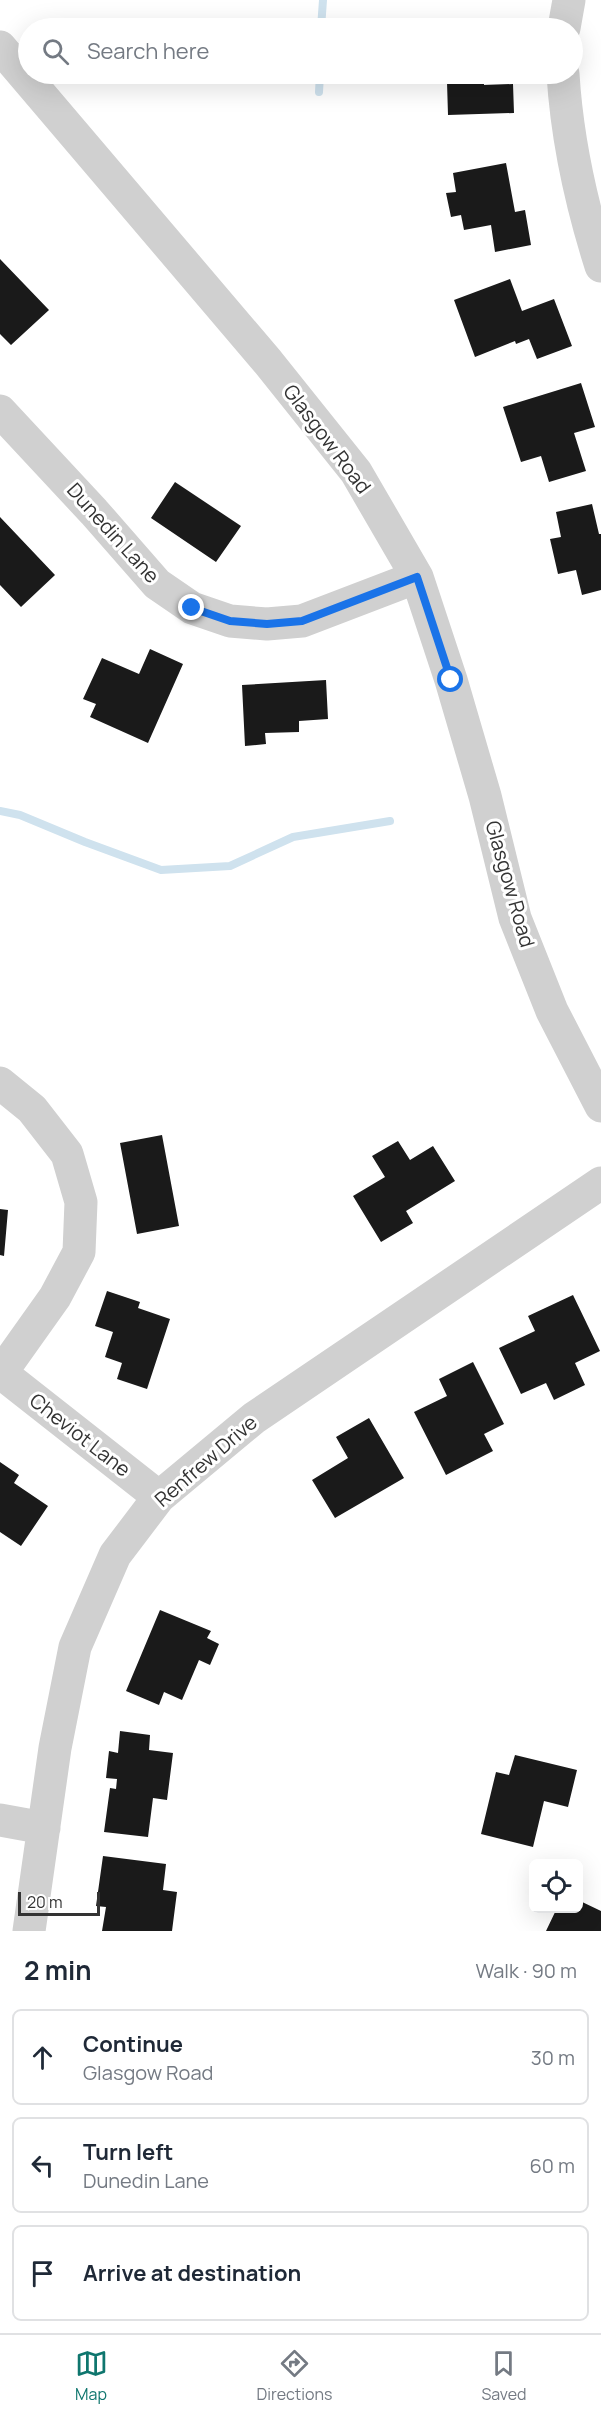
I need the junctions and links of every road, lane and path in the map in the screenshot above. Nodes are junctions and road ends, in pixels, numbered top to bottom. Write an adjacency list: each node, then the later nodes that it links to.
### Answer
1 (569, 0): 2 (street)
2 (566, 18)
3 (0, 47): 4 (street, Glasgow Road)
4 (18, 68)
5 (31, 84): 9 (street, Glasgow Road)
6 (564, 84): 7 (street)
7 (601, 266)
8 (0, 411): 9 (street, Dunedin Lane)
9 (417, 577): 11 (street, Glasgow Road)
10 (0, 1083): 13 (street)
11 (601, 1106)
12 (601, 1183): 14 (street, Renfrew Drive)
13 (0, 1372): 14 (street, Cheviot Lane)
14 (159, 1497): 16 (street, Renfrew Drive)
15 (0, 1820): 16 (street)
16 (44, 1828): 17 (street, Renfrew Drive)
17 (29, 1931)

